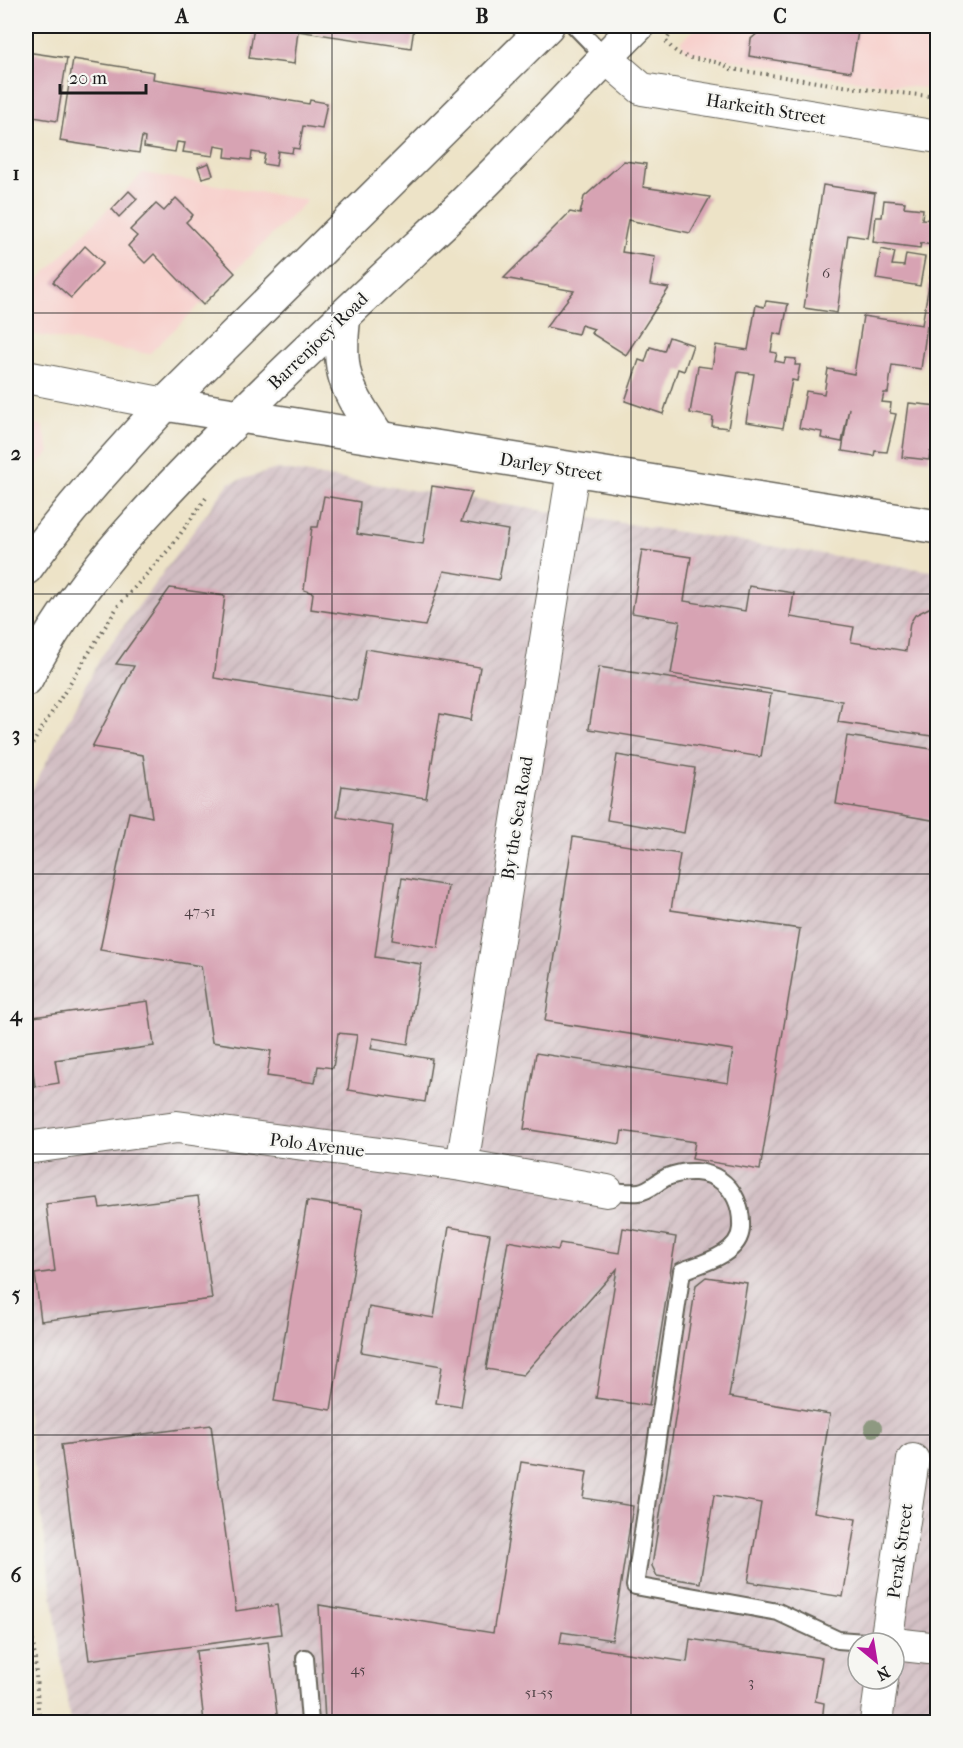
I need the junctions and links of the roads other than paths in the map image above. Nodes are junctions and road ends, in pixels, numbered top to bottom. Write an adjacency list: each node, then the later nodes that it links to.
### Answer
1 (547, 26): 8 (main road)
2 (574, 26): 4 (lane)
3 (637, 26): 4 (main road, Barrenjoey Road)
4 (605, 57): 5 (street, Harkeith Street); 6 (main road, Barrenjoey Road)
5 (938, 137)
6 (344, 316): 9 (main road, Barrenjoey Road); 10 (main road)
7 (26, 377): 8 (street)
8 (165, 404): 9 (main road, Darley Street); 13 (main road)
9 (240, 416): 10 (main road, Darley Street); 14 (main road, Barrenjoey Road)
10 (379, 438): 11 (main road, Darley Street)
11 (573, 471): 12 (main road, Darley Street); 16 (street, By the Sea Road)
12 (938, 527)
13 (26, 568)
14 (26, 679)
15 (26, 1148): 16 (street, Polo Avenue)
16 (462, 1164): 17 (street, Polo Avenue)
17 (607, 1191): 20 (lane)
18 (913, 1460): 19 (street, Perak Street)
19 (888, 1631)
20 (846, 1641)
21 (906, 1645): 22 (street)
22 (938, 1649)
23 (305, 1658): 25 (lane)
24 (880, 1691): 26 (street)
25 (310, 1722)
26 (876, 1722)

